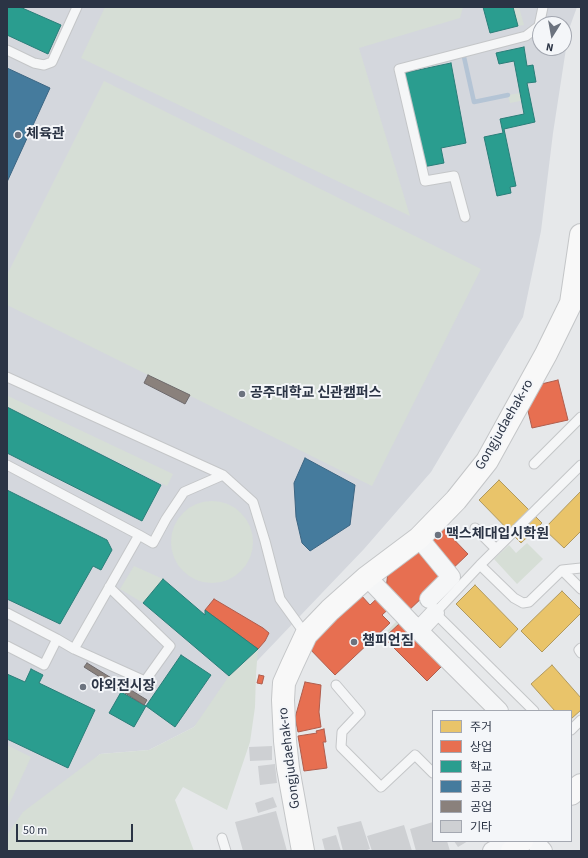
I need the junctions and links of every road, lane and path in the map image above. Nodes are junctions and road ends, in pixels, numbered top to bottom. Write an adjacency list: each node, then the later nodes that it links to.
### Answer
1 (77, 7): 3 (lane)
2 (542, 7): 4 (lane)
3 (7, 50)
4 (465, 217)
5 (581, 235): 14 (street, Gongjudaehak-ro)
6 (7, 377): 11 (lane)
7 (581, 417): 8 (lane)
8 (534, 464)
9 (7, 465): 13 (lane)
10 (581, 465): 15 (lane)
11 (223, 475): 13 (lane); 25 (lane)
12 (475, 528): 15 (lane)
13 (139, 535): 20 (lane)
14 (419, 538): 19 (street, Gongjudaehak-ro); 22 (street)
15 (496, 549): 16 (lane)
16 (480, 565): 18 (lane); 22 (lane)
17 (581, 568): 18 (lane)
18 (562, 570): 21 (lane)
19 (367, 577): 24 (street); 25 (street, Gongjudaehak-ro)
20 (109, 587): 29 (lane); 29 (lane)
21 (581, 589)
22 (432, 606): 24 (street); 33 (lane)
23 (7, 613): 26 (lane)
24 (419, 630): 32 (street)
25 (306, 635): 42 (street, Gongjudaehak-ro)
26 (57, 639): 27 (lane); 29 (lane)
27 (7, 646)
28 (581, 648): 30 (lane)
29 (74, 649)
30 (581, 652)
31 (336, 685): 36 (lane)
32 (498, 710)
33 (533, 710)
34 (581, 720): 35 (lane)
35 (572, 729)
36 (432, 772)
37 (222, 838): 41 (lane)
38 (513, 842): 43 (street)
39 (521, 842): 44 (street)
40 (535, 842): 45 (street)
41 (226, 851)
42 (302, 851)
43 (492, 851)
44 (512, 851)
45 (543, 851)

